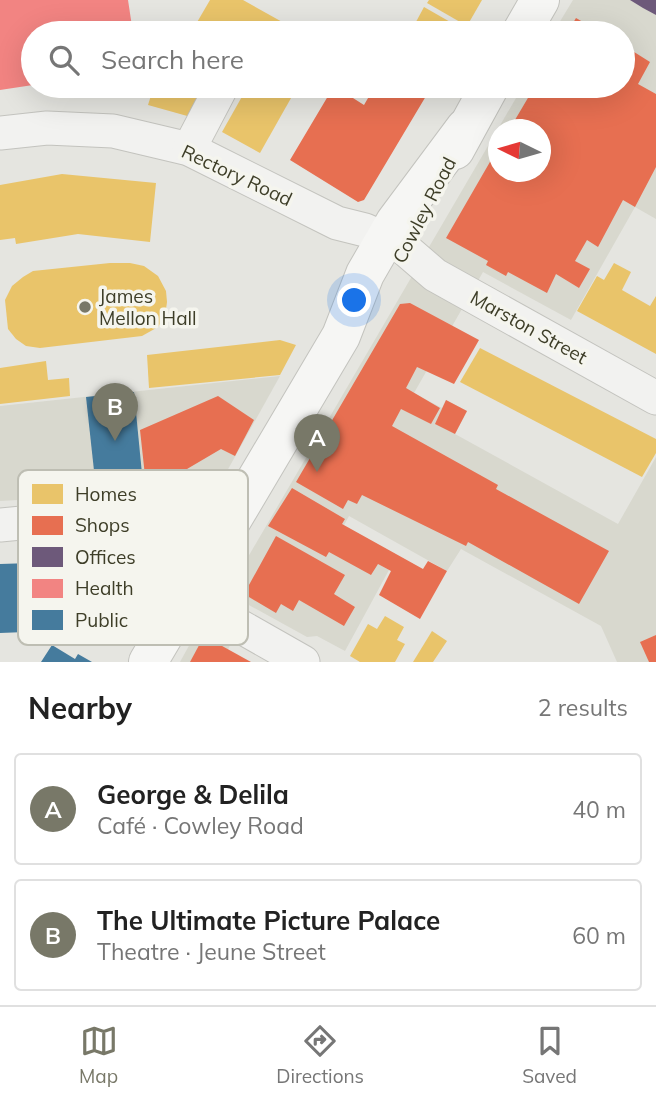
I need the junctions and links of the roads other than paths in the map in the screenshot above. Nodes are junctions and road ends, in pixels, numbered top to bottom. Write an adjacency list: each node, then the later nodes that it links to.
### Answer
1 (540, 0): 2 (main road)
2 (528, 21)
3 (216, 98): 6 (street)
4 (483, 98): 7 (main road, Cowley Road)
5 (0, 133): 6 (street, Rectory Road)
6 (189, 149): 7 (street, Rectory Road)
7 (395, 244): 8 (street, Marston Street); 9 (main road, Cowley Road)
8 (656, 398)
9 (248, 492)
10 (18, 523): 11 (street)
11 (0, 525)
12 (248, 631): 15 (street)
13 (158, 645): 14 (main road, Cowley Road)
14 (148, 662)
15 (303, 662)

